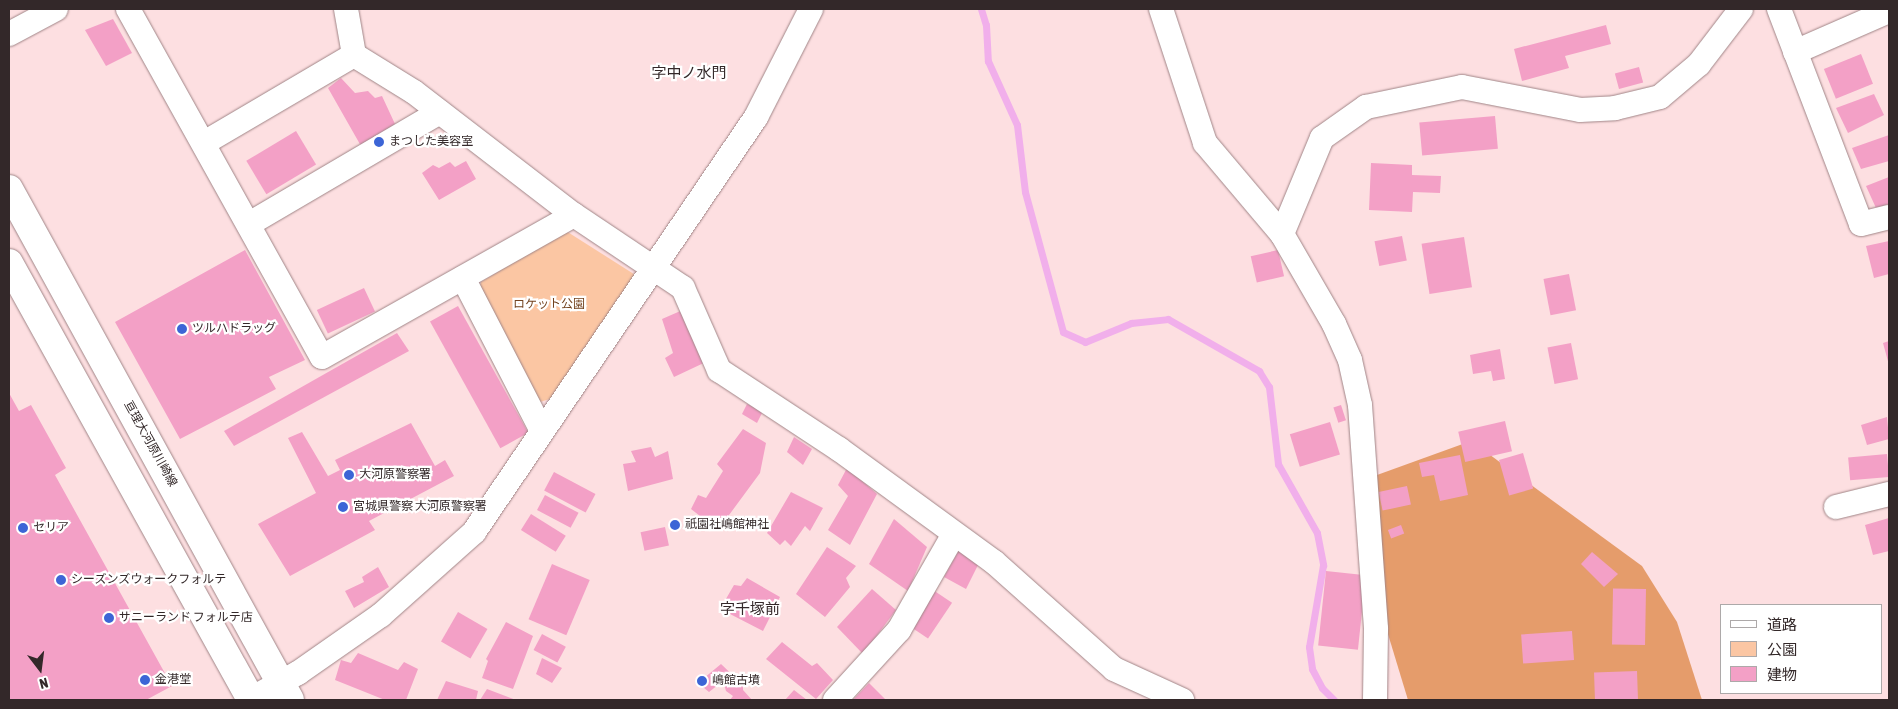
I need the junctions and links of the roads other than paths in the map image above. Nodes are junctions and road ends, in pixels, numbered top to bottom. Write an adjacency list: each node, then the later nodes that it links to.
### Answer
1 (56, 9): 9 (street)
2 (128, 9): 13 (street)
3 (346, 9): 11 (street)
4 (811, 9): 20 (street)
5 (1161, 9): 18 (street)
6 (1741, 9): 18 (street)
7 (1779, 9): 10 (street)
8 (1889, 11): 10 (street)
9 (9, 34)
10 (1796, 52): 16 (street)
11 (354, 55): 12 (street); 13 (street)
12 (440, 112): 15 (street); 17 (street)
13 (204, 143): 17 (street)
14 (9, 190): 26 (main road, 亘理大河原川崎線)
15 (574, 215): 20 (street); 21 (street)
16 (1889, 217)
17 (249, 224): 21 (street)
18 (1282, 234): 30 (street)
19 (9, 263): 27 (main road)
20 (654, 269): 22 (street); 25 (street)
21 (463, 278): 22 (street)
22 (542, 429): 26 (street)
23 (1889, 494): 24 (street)
24 (1836, 507)
25 (954, 534): 28 (street); 29 (street)
26 (285, 692): 27 (street)
27 (251, 700)
28 (835, 700)
29 (1182, 700)
30 (1375, 700)

